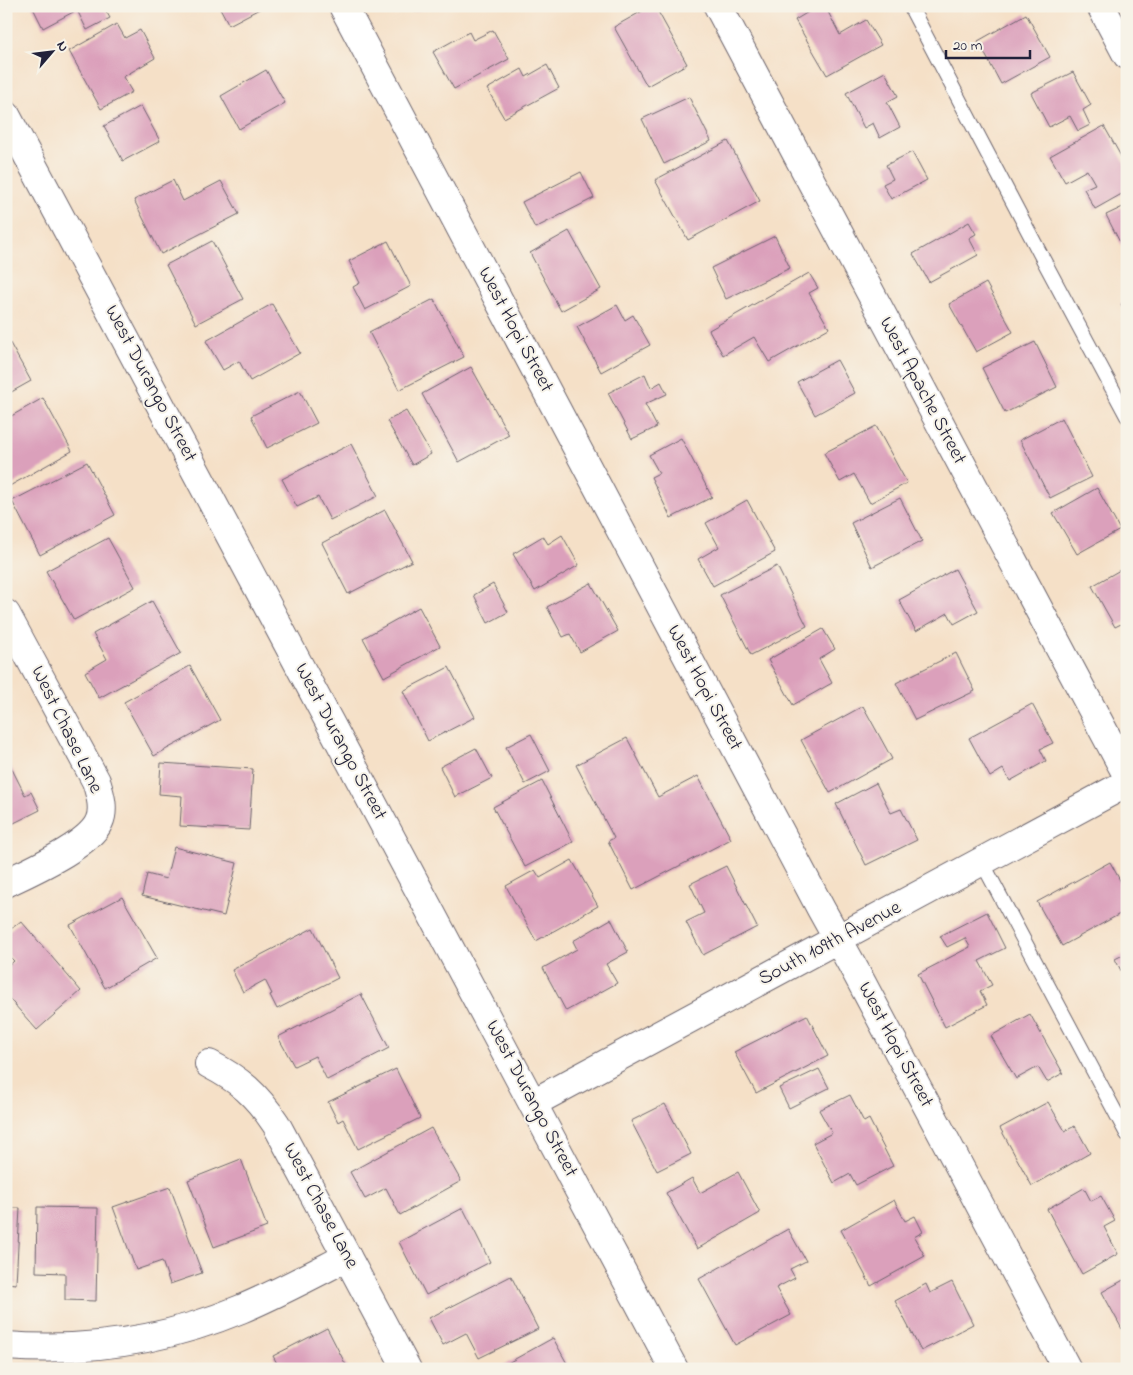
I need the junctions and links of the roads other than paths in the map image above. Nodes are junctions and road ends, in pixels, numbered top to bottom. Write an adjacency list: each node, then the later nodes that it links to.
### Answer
1 (343, 6): 13 (street, West Hopi Street)
2 (718, 6): 9 (street, West Apache Street)
3 (910, 6): 7 (lane)
4 (1101, 6): 5 (street)
5 (1127, 55)
6 (6, 115): 15 (street, West Durango Street)
7 (1127, 416)
8 (6, 614): 12 (street, West Chase Lane)
9 (1127, 775)
10 (1127, 783): 11 (street, South 109th Avenue)
11 (982, 862): 13 (street, South 109th Avenue); 16 (lane)
12 (6, 883)
13 (838, 940): 15 (street, South 109th Avenue); 21 (street, West Hopi Street)
14 (209, 1064): 17 (street, West Chase Lane)
15 (533, 1103): 20 (street, West Durango Street)
16 (1127, 1134)
17 (347, 1257): 18 (street); 19 (street, West Chase Lane)
18 (6, 1346)
19 (407, 1369)
20 (674, 1369)
21 (1067, 1369)

